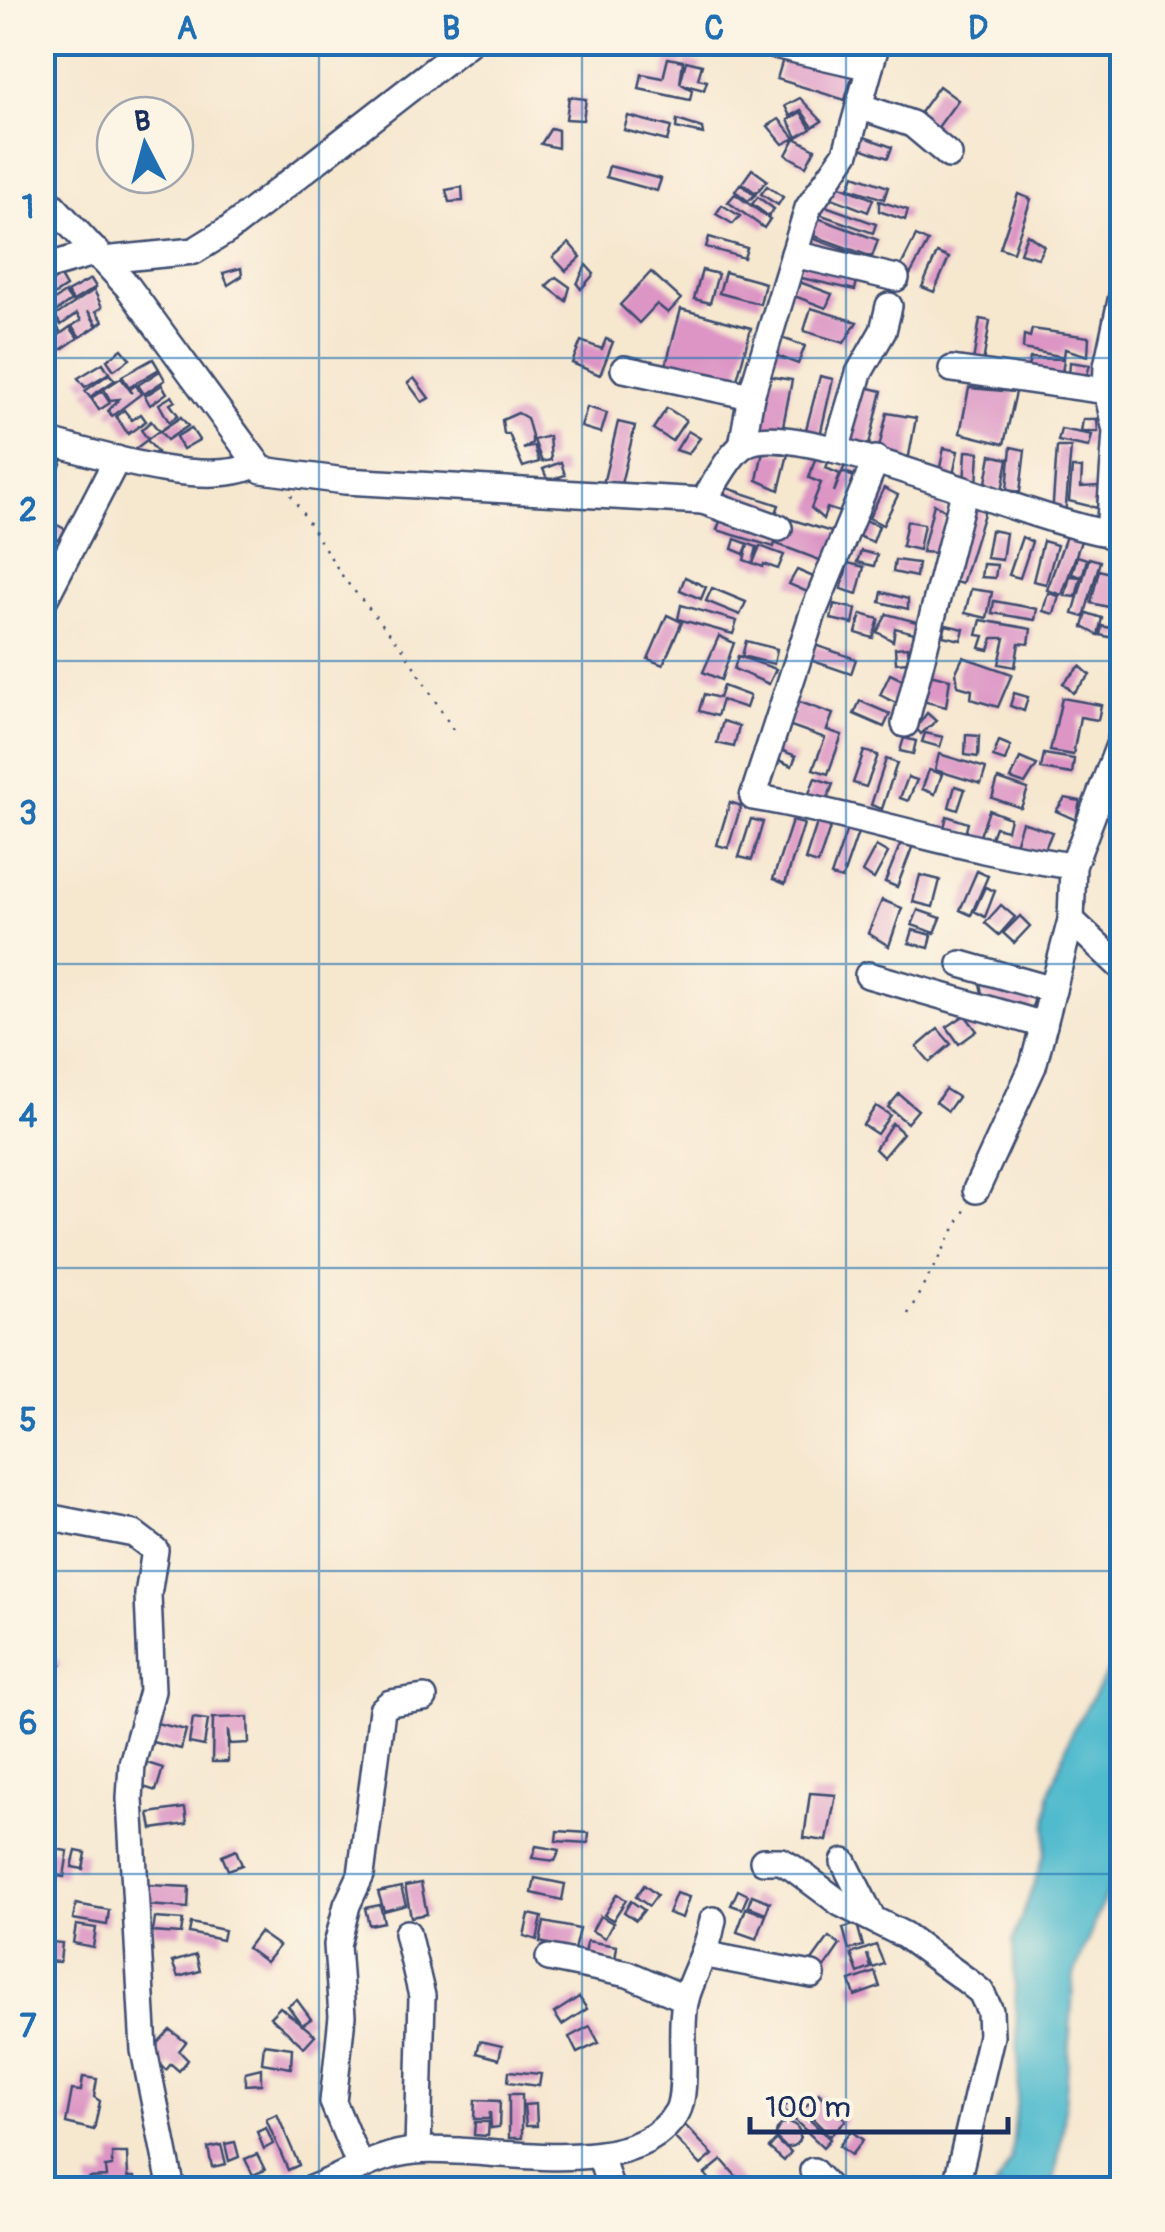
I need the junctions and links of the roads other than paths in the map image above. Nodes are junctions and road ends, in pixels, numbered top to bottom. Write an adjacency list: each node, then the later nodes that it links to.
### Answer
1 (470, 42): 8 (street)
2 (761, 42): 3 (street)
3 (873, 55): 4 (street)
4 (859, 106): 5 (street); 7 (street)
5 (949, 156)
6 (42, 194): 8 (street)
7 (794, 254): 10 (street); 16 (street)
8 (100, 256): 9 (street); 23 (street)
9 (42, 268)
10 (896, 278)
11 (1122, 296): 15 (street)
12 (889, 306): 20 (street)
13 (624, 369): 16 (street)
14 (952, 369): 15 (street)
15 (1106, 391): 17 (street)
16 (751, 396): 19 (street)
17 (1118, 417): 27 (street)
18 (42, 440): 21 (street)
19 (742, 446): 20 (street); 25 (street)
20 (836, 450): 22 (street)
21 (117, 459): 23 (street); 28 (street)
22 (876, 459): 24 (street); 31 (street)
23 (266, 469): 25 (street)
24 (964, 493): 27 (street); 29 (street)
25 (703, 500): 26 (street)
26 (779, 528)
27 (1116, 535)
28 (42, 604)
29 (905, 724)
30 (1122, 737): 31 (street)
31 (1074, 866): 32 (street)
32 (1071, 920): 34 (street); 36 (street)
33 (961, 964): 36 (street)
34 (1122, 968)
35 (868, 975): 37 (street)
36 (1054, 990): 37 (street)
37 (1044, 1025): 38 (street)
38 (976, 1190)
39 (42, 1516): 53 (street)
40 (424, 1698): 52 (street)
41 (764, 1862): 43 (street)
42 (844, 1862): 43 (street)
43 (871, 1916): 56 (street)
44 (713, 1920): 46 (street)
45 (407, 1933): 50 (street)
46 (707, 1954): 48 (street); 49 (street)
47 (550, 1958): 49 (street)
48 (812, 1976)
49 (686, 1999): 51 (street)
50 (418, 2150): 51 (street); 52 (street)
51 (600, 2155): 55 (street)
52 (360, 2167): 54 (street)
53 (172, 2190)
54 (308, 2190)
55 (611, 2190)
56 (955, 2190)

